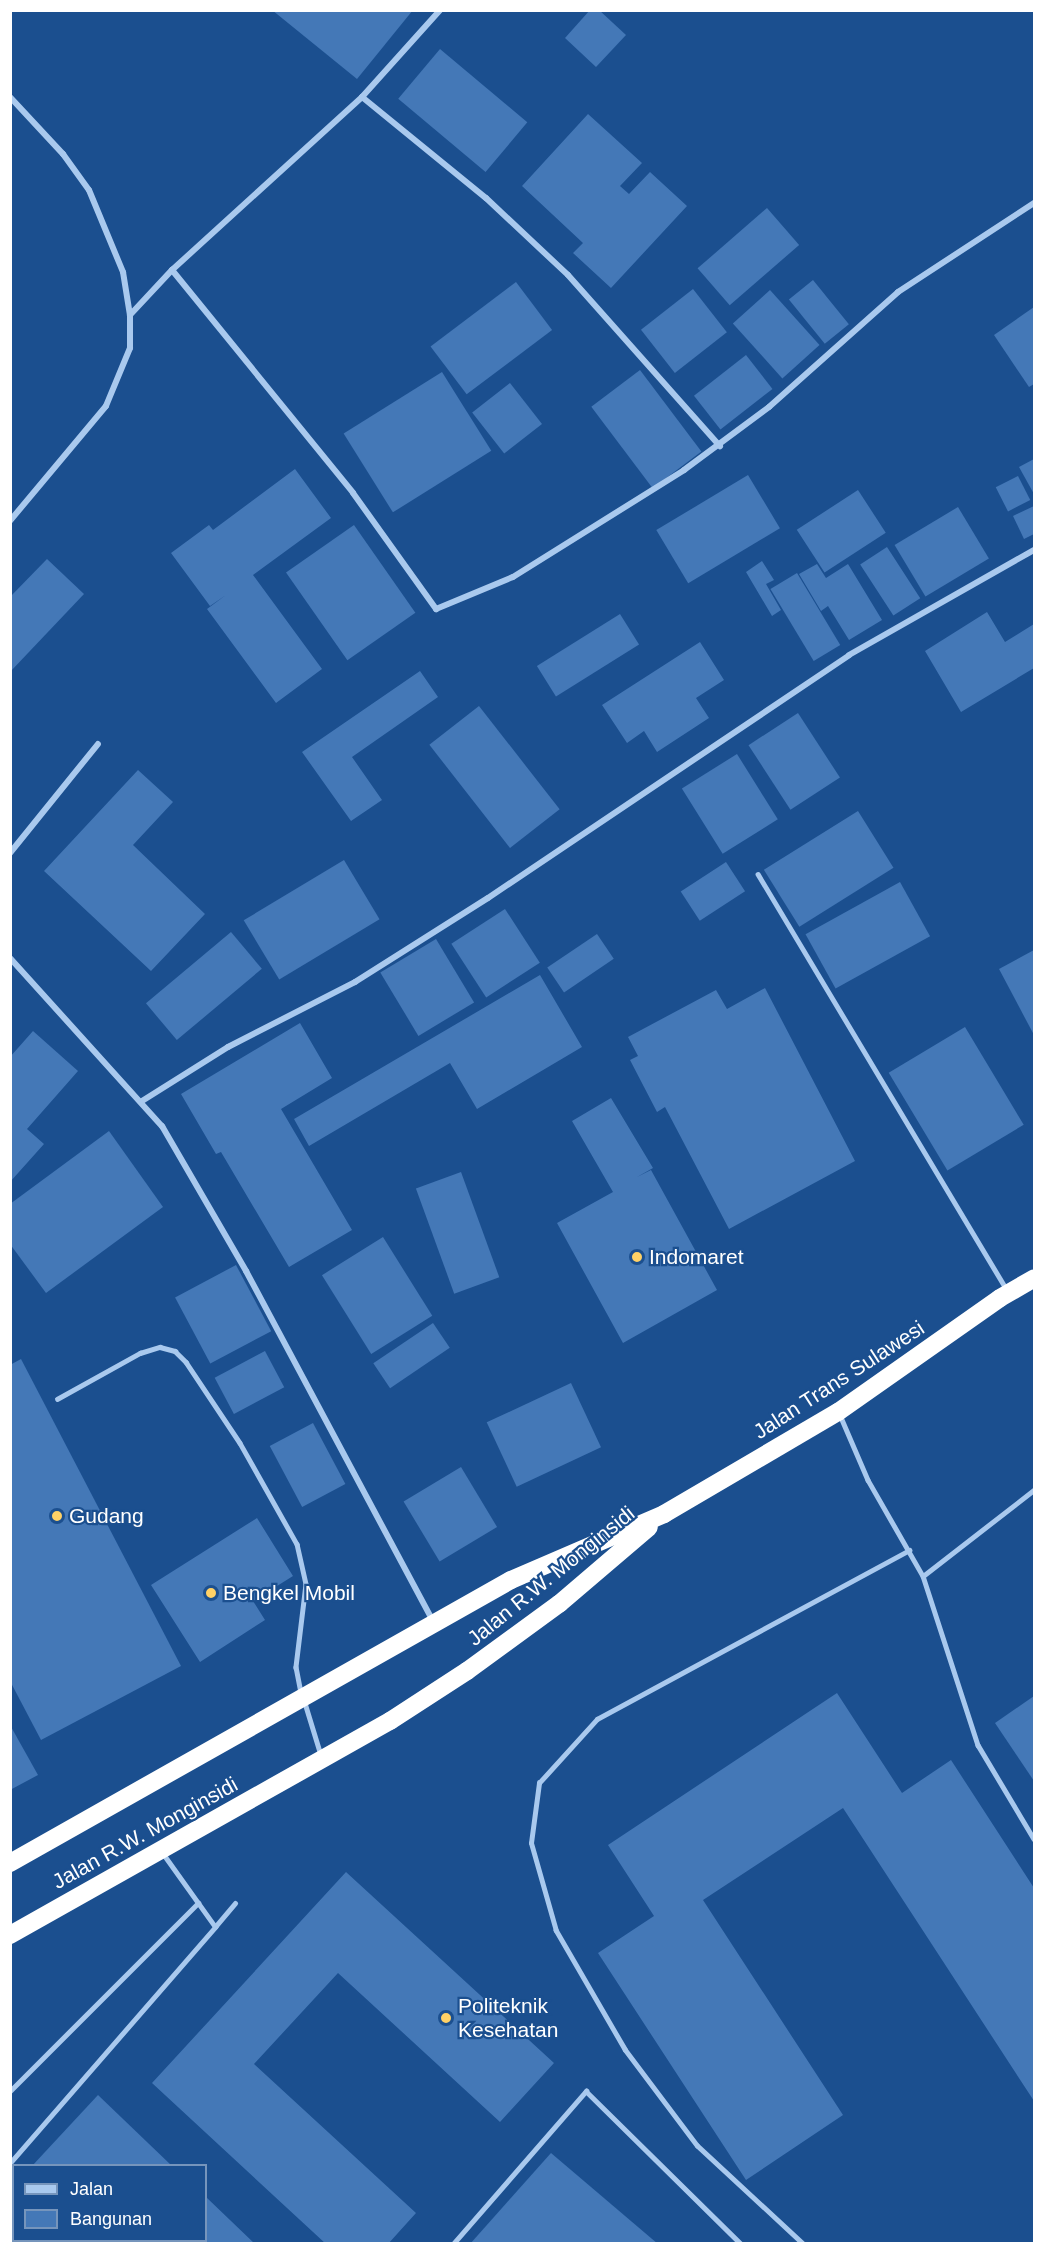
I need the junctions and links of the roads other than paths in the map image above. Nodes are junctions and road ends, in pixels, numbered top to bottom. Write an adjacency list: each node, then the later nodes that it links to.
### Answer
1 (440, 10): 3 (street)
2 (10, 97): 6 (street)
3 (362, 97): 5 (street); 7 (street)
4 (1035, 203): 7 (street)
5 (172, 270): 6 (street); 7 (street)
6 (130, 315): 8 (street)
7 (720, 446)
8 (10, 521)
9 (1035, 550): 14 (street)
10 (98, 744): 11 (street)
11 (10, 853)
12 (758, 874): 16 (lane)
13 (10, 957): 14 (street)
14 (142, 1101): 23 (street)
15 (1035, 1278): 16 (highway, Jalan Trans Sulawesi)
16 (1008, 1293): 18 (highway, Jalan Trans Sulawesi)
17 (57, 1399): 24 (lane)
18 (838, 1412): 20 (highway, Jalan Trans Sulawesi); 21 (lane)
19 (1035, 1490): 22 (lane)
20 (664, 1514): 23 (highway, Jalan R.W. Monginsidi); 25 (highway, Jalan R.W. Monginsidi)
21 (909, 1550): 22 (lane); 37 (lane)
22 (923, 1576): 26 (lane)
23 (434, 1623): 24 (highway, Jalan R.W. Monginsidi)
24 (302, 1696): 25 (lane); 28 (highway, Jalan R.W. Monginsidi)
25 (323, 1762): 27 (highway, Jalan R.W. Monginsidi)
26 (1035, 1839)
27 (160, 1849): 29 (lane); 32 (highway, Jalan R.W. Monginsidi)
28 (10, 1863)
29 (198, 1903): 31 (lane); 33 (lane)
30 (235, 1903): 31 (lane)
31 (215, 1927): 34 (lane)
32 (10, 1935)
33 (10, 2091)
34 (10, 2163)
35 (453, 2244): 36 (lane)
36 (741, 2244)
37 (803, 2244)

